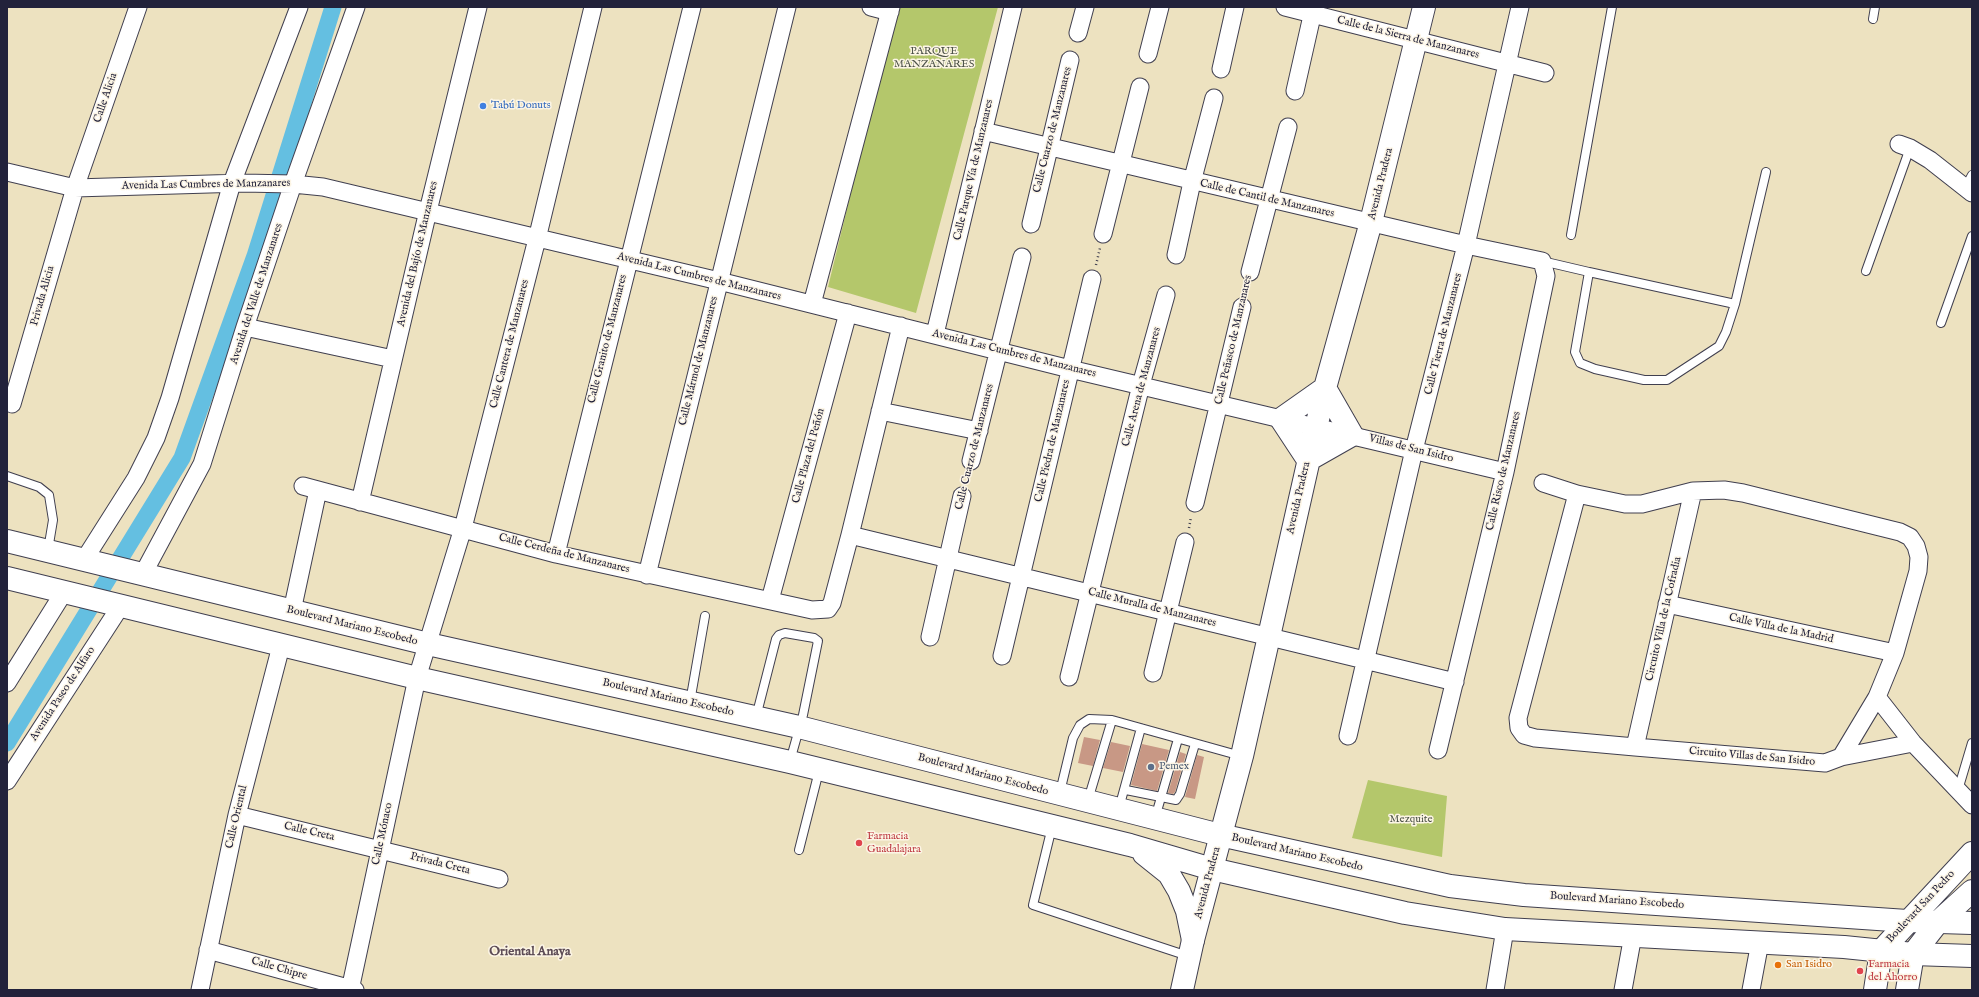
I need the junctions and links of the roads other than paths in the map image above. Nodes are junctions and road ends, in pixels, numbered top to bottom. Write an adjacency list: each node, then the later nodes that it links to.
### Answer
1 (138, 7): 42 (street, Calle Alicia)
2 (299, 7): 39 (street)
3 (356, 7): 40 (street, Avenida del Valle de Manzanares)
4 (478, 7): 44 (street, Avenida del Bajío de Manzanares)
5 (593, 7): 50 (street, Calle Cantera de Manzanares)
6 (692, 7): 54 (street, Calle Granito de Manzanares)
7 (787, 7): 60 (street, Calle Mármol de Manzanares)
8 (871, 7): 18 (street)
9 (1013, 7): 32 (street, Calle Parque Vía de Manzanares)
10 (1085, 7): 21 (street)
11 (1160, 7): 23 (street)
12 (1235, 7): 26 (street)
13 (1285, 7): 19 (street, Calle de la Sierra de Manzanares)
14 (1424, 7): 22 (main road, Avenida Pradera)
15 (1520, 7): 25 (street, Calle Tierra de Manzanares)
16 (1612, 7): 48 (lane)
17 (1875, 7): 20 (lane)
18 (890, 9): 62 (street)
19 (1313, 10): 22 (street, Calle de la Sierra de Manzanares); 29 (street)
20 (1873, 19)
21 (1078, 33)
22 (1416, 41): 25 (street, Calle de la Sierra de Manzanares); 45 (main road, Avenida Pradera)
23 (1148, 54)
24 (1070, 60): 34 (street, Calle Cuarzo de Manzanares)
25 (1507, 63): 27 (street, Calle de la Sierra de Manzanares); 51 (street, Calle Tierra de Manzanares)
26 (1221, 69)
27 (1545, 73)
28 (1140, 87): 35 (street)
29 (1296, 91)
30 (1214, 98): 38 (street)
31 (1288, 127): 43 (street, Calle Peñasco de Manzanares)
32 (983, 131): 34 (street, Calle de Cantil de Manzanares); 69 (street, Calle Parque Vía de Manzanares)
33 (1905, 146): 41 (street); 56 (lane)
34 (1049, 148): 35 (street, Calle de Cantil de Manzanares); 46 (street, Calle Cuarzo de Manzanares)
35 (1121, 164): 38 (street, Calle de Cantil de Manzanares); 47 (street)
36 (7, 172): 42 (street, Avenida Las Cumbres de Manzanares)
37 (1766, 172): 63 (lane)
38 (1192, 182): 43 (street, Calle de Cantil de Manzanares); 52 (street)
39 (237, 183): 40 (street, Avenida Las Cumbres de Manzanares); 42 (street, Avenida Las Cumbres de Manzanares); 100 (street)
40 (290, 183): 44 (street, Avenida Las Cumbres de Manzanares); 68 (street, Avenida del Valle de Manzanares)
41 (1970, 186)
42 (75, 188): 75 (street, Privada Alicia)
43 (1269, 199): 45 (street, Calle de Cantil de Manzanares); 57 (street, Calle Peñasco de Manzanares)
44 (428, 211): 50 (street, Avenida Las Cumbres de Manzanares); 71 (street, Avenida del Bajío de Manzanares)
45 (1372, 222): 51 (street, Calle de Cantil de Manzanares); 74 (main road, Avenida Pradera)
46 (1031, 224)
47 (1103, 234)
48 (1571, 235)
49 (1972, 236): 66 (lane)
50 (537, 239): 54 (street, Avenida Las Cumbres de Manzanares); 93 (street, Calle Cantera de Manzanares)
51 (1466, 245): 55 (street, Calle de Cantil de Manzanares); 82 (street, Calle Tierra de Manzanares)
52 (1176, 255)
53 (1022, 257): 70 (street, Calle Cuarzo de Manzanares)
54 (628, 260): 60 (street, Avenida Las Cumbres de Manzanares); 98 (street, Calle Granito de Manzanares)
55 (1547, 262): 58 (lane); 85 (street, Calle Risco de Manzanares)
56 (1866, 271)
57 (1250, 272)
58 (1589, 272): 63 (lane); 63 (lane)
59 (1092, 280): 72 (street, Calle Piedra de Manzanares)
60 (719, 281): 62 (street, Avenida Las Cumbres de Manzanares); 102 (street, Calle Mármol de Manzanares)
61 (1166, 295): 73 (street, Calle Arena de Manzanares)
62 (812, 304): 65 (street, Avenida Las Cumbres de Manzanares)
63 (1736, 304)
64 (1242, 307): 76 (street, Calle Peñasco de Manzanares)
65 (848, 313): 67 (street, Avenida Las Cumbres de Manzanares); 107 (street, Calle Plaza del Peñón)
66 (1941, 323)
67 (901, 326): 69 (street, Avenida Las Cumbres de Manzanares); 77 (street)
68 (245, 327): 71 (street); 101 (street, Avenida del Valle de Manzanares)
69 (935, 334): 70 (street, Avenida Las Cumbres de Manzanares)
70 (1000, 350): 72 (street, Avenida Las Cumbres de Manzanares); 80 (street, Calle Cuarzo de Manzanares)
71 (393, 359): 91 (street, Avenida del Bajío de Manzanares)
72 (1070, 369): 73 (street, Avenida Las Cumbres de Manzanares); 103 (street, Calle Piedra de Manzanares)
73 (1141, 385): 76 (street, Avenida Las Cumbres de Manzanares); 105 (street, Calle Arena de Manzanares)
74 (1325, 388): 78 (main road); 79 (main road, Avenida Pradera); 81 (main road)
75 (12, 404)
76 (1219, 404): 78 (street, Avenida Las Cumbres de Manzanares); 92 (street, Calle Peñasco de Manzanares)
77 (880, 411): 80 (street); 94 (street)
78 (1281, 419): 79 (street, Avenida Las Cumbres de Manzanares); 83 (main road)
79 (1316, 426): 81 (street, Villas de San Isidro); 83 (main road, Avenida Pradera)
80 (979, 431): 84 (street, Calle Cuarzo de Manzanares)
81 (1352, 435): 82 (street, Villas de San Isidro); 83 (main road)
82 (1414, 450): 85 (street, Villas de San Isidro); 119 (street, Calle Tierra de Manzanares)
83 (1308, 460): 114 (main road, Avenida Pradera)
84 (971, 462)
85 (1505, 472): 124 (street, Calle Risco de Manzanares)
86 (7, 476): 97 (lane)
87 (1543, 483): 89 (street)
88 (1692, 491): 89 (street); 108 (street, Circuito Villa de la Cofradia); 117 (street)
89 (1577, 494): 136 (street, Circuito Villas de San Isidro)
90 (962, 496): 99 (street, Calle Cuarzo de Manzanares)
91 (360, 502): 93 (street, Calle Cerdeña de Manzanares); 110 (street, Calle Cerdeña de Manzanares)
92 (1195, 503)
93 (463, 528): 98 (street, Calle Cerdeña de Manzanares); 115 (street, Calle Cantera de Manzanares)
94 (850, 535): 99 (street, Calle Muralla de Manzanares); 107 (street, Calle Cerdeña de Manzanares)
95 (7, 541): 97 (main road, Boulevard Mariano Escobedo)
96 (1185, 542): 111 (street)
97 (48, 551): 100 (main road, Boulevard Mariano Escobedo)
98 (556, 554): 102 (street, Calle Cerdeña de Manzanares)
99 (947, 557): 103 (street, Calle Muralla de Manzanares); 113 (street, Calle Cuarzo de Manzanares)
100 (90, 562): 101 (main road, Boulevard Mariano Escobedo)
101 (136, 572): 110 (main road, Boulevard Mariano Escobedo)
102 (647, 575): 107 (street, Calle Cerdeña de Manzanares)
103 (1022, 576): 105 (street, Calle Muralla de Manzanares); 118 (street, Calle Piedra de Manzanares)
104 (7, 578): 106 (main road)
105 (1090, 593): 111 (street, Calle Muralla de Manzanares); 121 (street, Calle Arena de Manzanares)
106 (69, 594): 109 (main road); 123 (street)
107 (770, 600)
108 (1667, 604): 117 (street, Calle Villa de la Madrid); 136 (street, Circuito Villa de la Cofradia)
109 (116, 606): 116 (main road); 142 (street, Avenida Paseo de Alfaro)
110 (292, 611): 115 (main road, Boulevard Mariano Escobedo)
111 (1168, 612): 114 (street, Calle Muralla de Manzanares); 120 (street)
112 (705, 616): 126 (lane)
113 (930, 637)
114 (1269, 638): 119 (street, Calle Muralla de Manzanares); 138 (main road, Avenida Pradera)
115 (428, 644): 122 (street, Calle Cantera de Manzanares); 126 (main road, Boulevard Mariano Escobedo)
116 (281, 646): 122 (main road); 149 (street, Calle Oriental)
117 (1895, 653): 125 (street)
118 (1002, 656)
119 (1366, 660): 124 (street, Calle Muralla de Manzanares); 131 (street, Calle Tierra de Manzanares)
120 (1153, 673)
121 (1069, 677)
122 (417, 678): 140 (main road); 154 (street, Calle Mónaco)
123 (7, 682)
124 (1455, 682): 137 (street, Calle Risco de Manzanares)
125 (1877, 697): 133 (street); 139 (street)
126 (690, 703): 127 (main road, Boulevard Mariano Escobedo)
127 (755, 717): 129 (main road, Boulevard Mariano Escobedo); 129 (lane)
128 (1112, 720): 130 (lane); 144 (lane); 147 (lane)
129 (799, 727): 140 (lane); 144 (main road, Boulevard Mariano Escobedo)
130 (1142, 728): 132 (lane); 146 (lane)
131 (1348, 736)
132 (1178, 739): 135 (lane); 145 (lane)
133 (1913, 743): 139 (street, Circuito Villas de San Isidro); 143 (street)
134 (1972, 743): 143 (lane)
135 (1195, 744): 138 (lane); 145 (lane)
136 (1634, 747): 139 (street, Circuito Villas de San Isidro)
137 (1438, 750)
138 (1242, 756): 152 (main road, Avenida Pradera)
139 (1841, 756)
140 (790, 762): 141 (main road)
141 (819, 770): 151 (main road); 155 (lane)
142 (7, 781)
143 (1958, 790): 148 (street)
144 (1060, 795): 147 (main road, Boulevard Mariano Escobedo)
145 (1161, 797): 146 (lane); 150 (lane)
146 (1122, 800): 147 (main road, Boulevard Mariano Escobedo); 150 (main road, Boulevard Mariano Escobedo)
147 (1088, 802)
148 (1972, 805)
149 (237, 815): 154 (street, Calle Creta); 167 (street, Calle Oriental)
150 (1155, 818): 152 (main road, Boulevard Mariano Escobedo)
151 (1052, 826): 153 (main road); 166 (lane)
152 (1220, 835): 157 (main road, Avenida Pradera); 160 (main road, Boulevard Mariano Escobedo)
153 (1130, 845): 157 (main road); 166 (main road)
154 (380, 849): 158 (street, Privada Creta); 172 (street, Calle Mónaco)
155 (799, 850)
156 (1972, 853): 160 (main road, Boulevard San Pedro)
157 (1212, 869): 163 (main road); 166 (main road, Avenida Pradera)
158 (499, 879)
159 (1972, 891): 161 (main road, Boulevard San Pedro)
160 (1908, 921): 161 (main road, Boulevard Mariano Escobedo); 168 (main road, Boulevard San Pedro)
161 (1938, 922): 162 (main road, Boulevard Mariano Escobedo); 169 (main road, Boulevard San Pedro)
162 (1972, 923)
163 (1505, 929): 164 (main road); 174 (street)
164 (1633, 935): 165 (main road); 175 (street)
165 (1760, 942): 168 (main road); 176 (street)
166 (1191, 948): 173 (main road, Avenida Pradera)
167 (208, 950): 171 (street, Calle Oriental); 172 (street, Calle Chipre)
168 (1881, 951): 169 (main road); 177 (main road, Boulevard San Pedro)
169 (1913, 954): 170 (main road); 178 (main road, Boulevard San Pedro)
170 (1972, 956)
171 (200, 990)
172 (352, 990)
173 (1182, 990)
174 (1495, 990)
175 (1623, 990)
176 (1751, 990)
177 (1875, 990)
178 (1907, 990)

